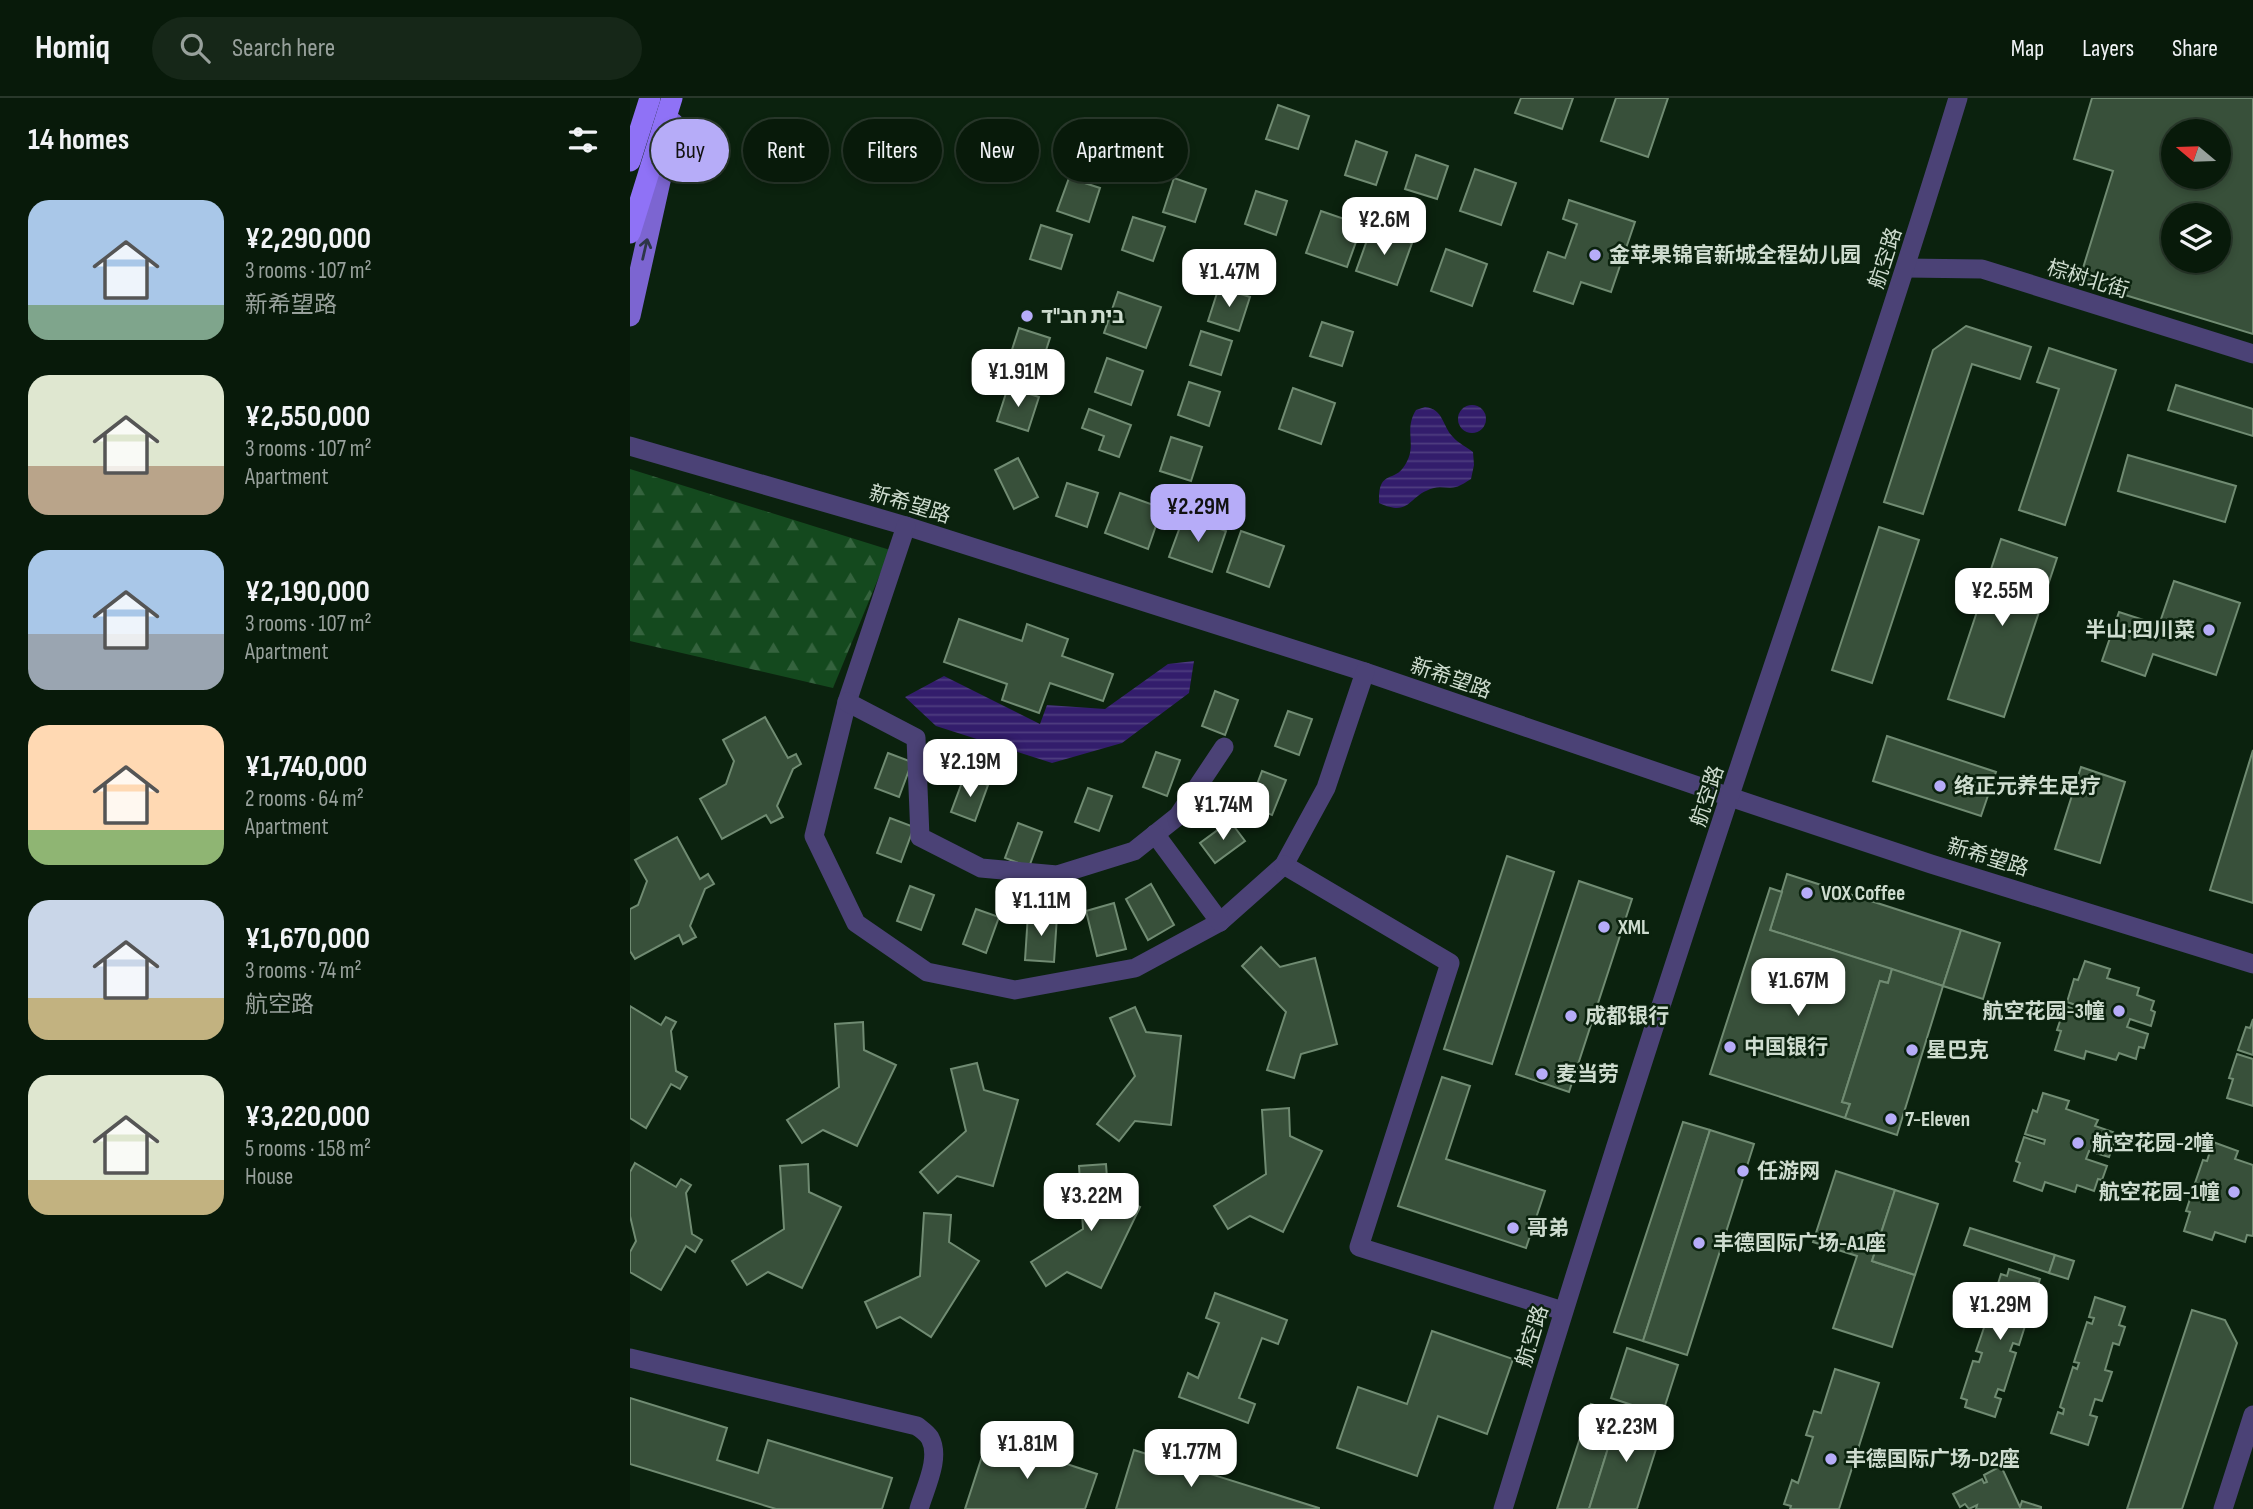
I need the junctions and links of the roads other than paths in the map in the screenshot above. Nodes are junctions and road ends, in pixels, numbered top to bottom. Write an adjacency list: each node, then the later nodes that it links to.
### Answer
1 (650, 98): 4 (highway)
2 (675, 98): 5 (main road); 6 (highway, bridge); 8 (main road, one-way to 2)
3 (1958, 98): 7 (street, 航空路)
4 (630, 161)
5 (630, 220)
6 (630, 233)
7 (1906, 268): 9 (street, 棕树北街); 15 (street, 航空路)
8 (630, 316)
9 (2253, 354)
10 (630, 446): 11 (street, 新希望路)
11 (906, 526): 12 (street, 新希望路); 13 (street)
12 (1365, 673): 15 (street, 新希望路); 17 (street)
13 (847, 702): 16 (street); 18 (street)
14 (1224, 747): 16 (street)
15 (1730, 797): 19 (street, 新希望路); 20 (street, 航空路)
16 (1155, 834): 18 (street)
17 (1284, 865): 18 (street); 20 (street)
18 (1220, 922)
19 (2253, 964)
20 (1563, 1311): 24 (street, 航空路)
21 (630, 1358): 23 (street)
22 (2253, 1415): 25 (street)
23 (919, 1509)
24 (1503, 1509)
25 (2223, 1509)

